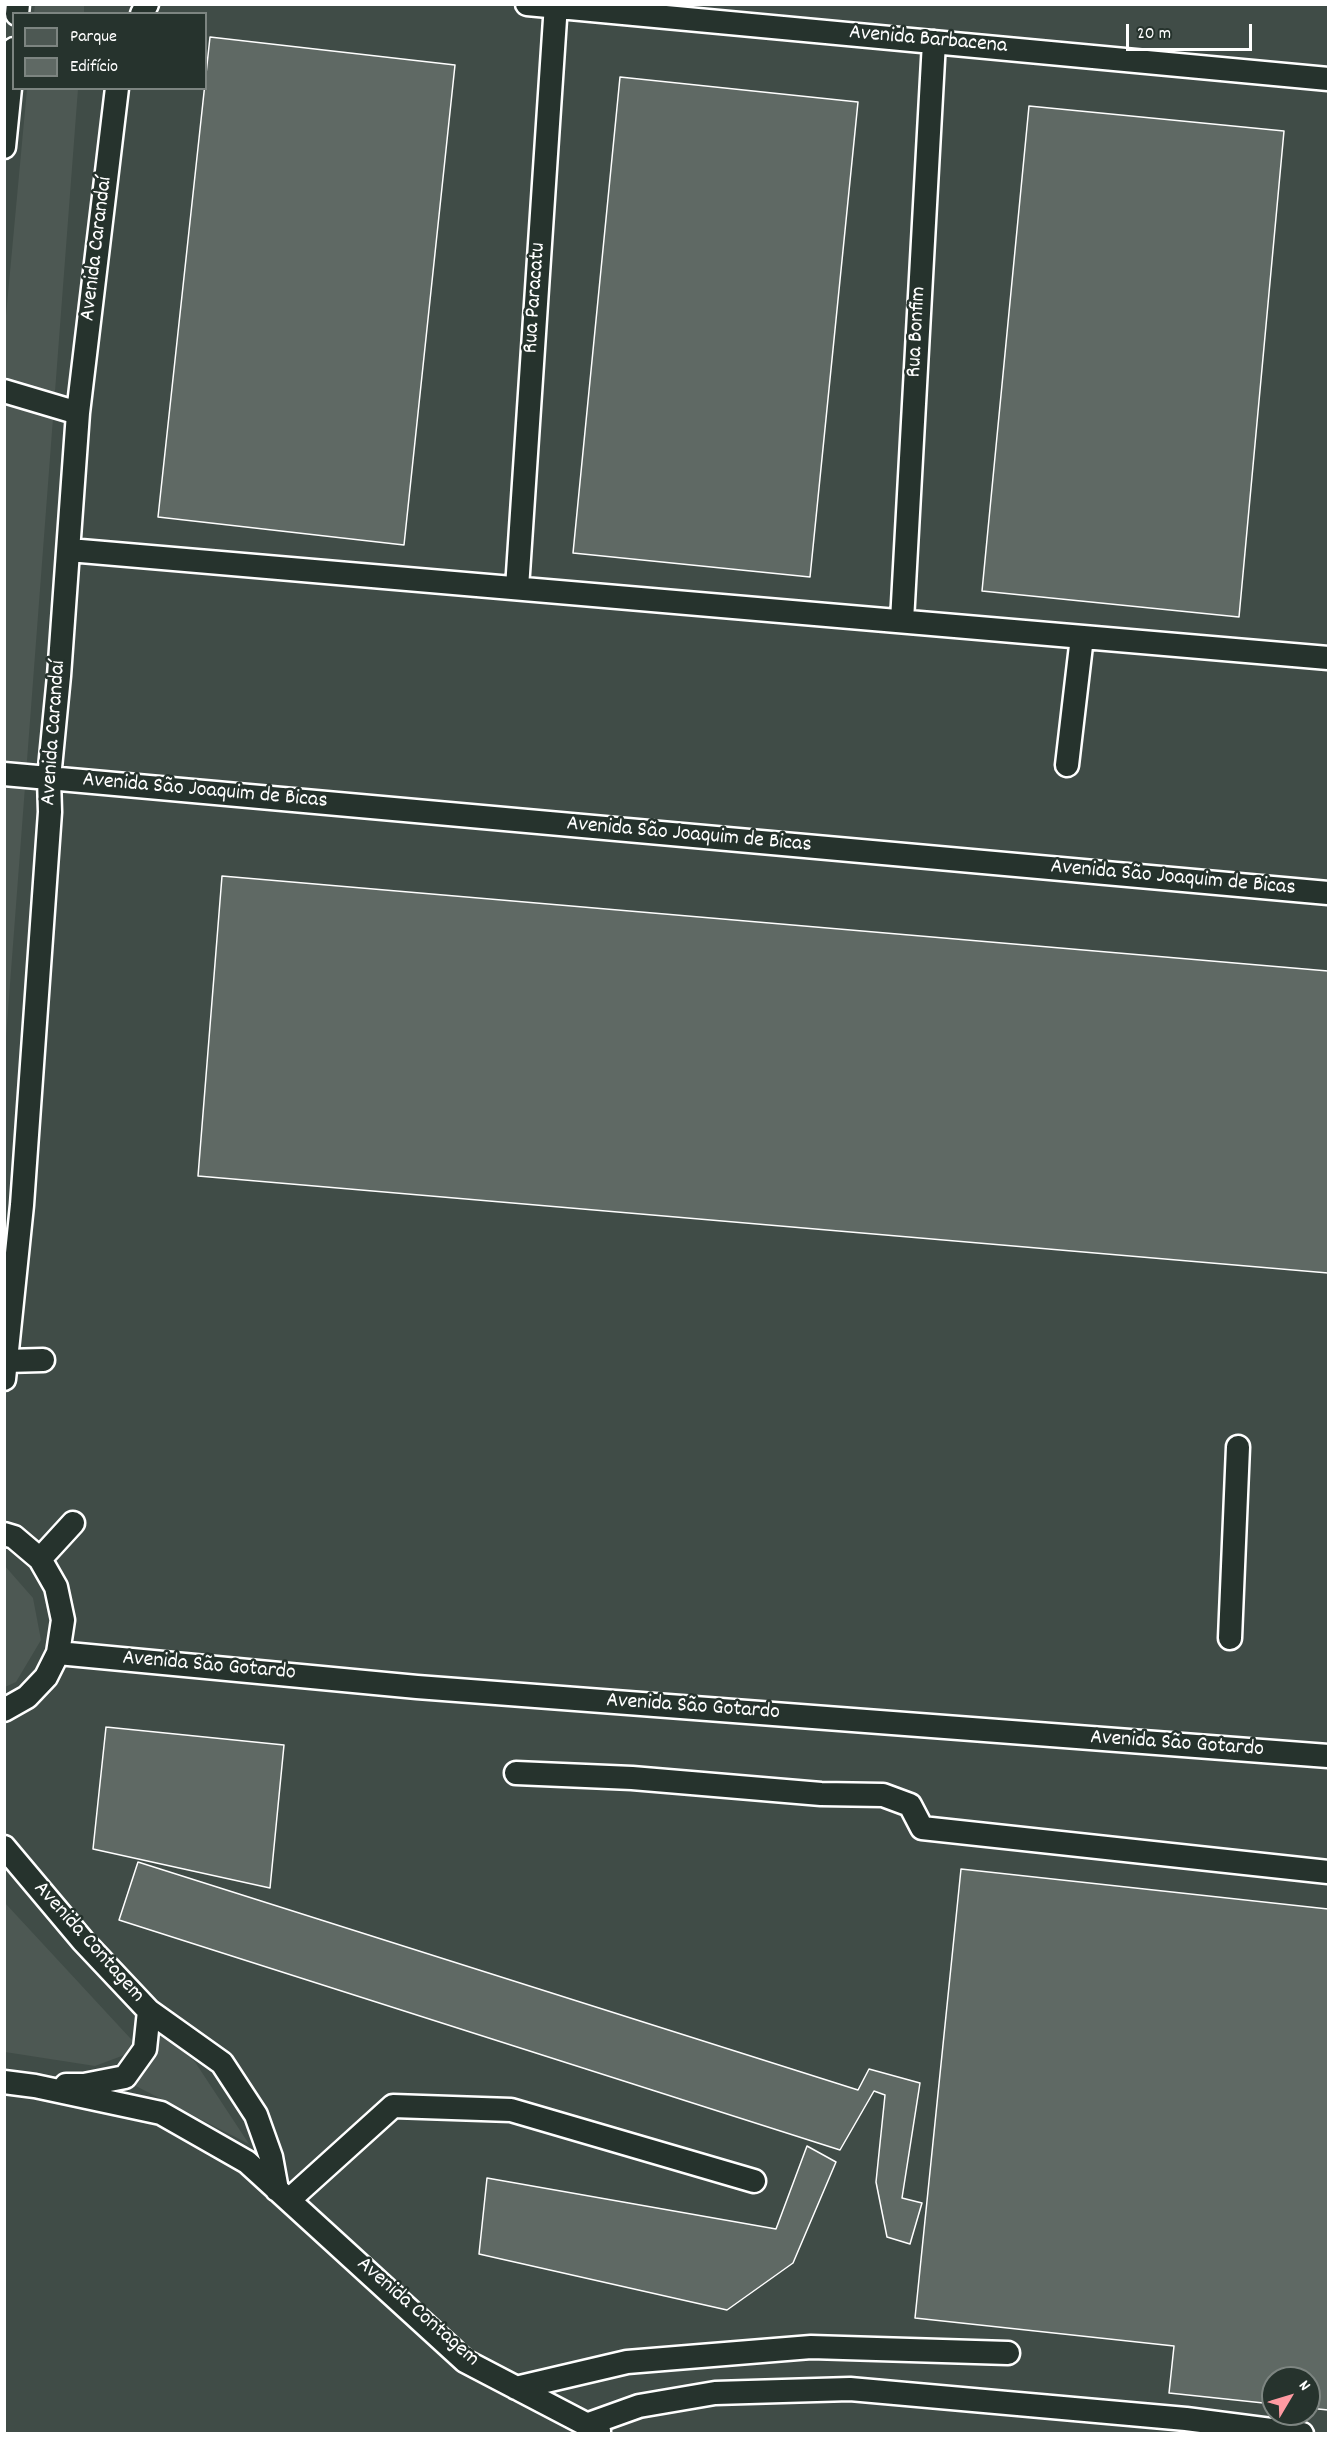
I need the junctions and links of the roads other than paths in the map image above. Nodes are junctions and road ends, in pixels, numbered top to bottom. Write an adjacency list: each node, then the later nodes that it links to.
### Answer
1 (527, 4): 2 (lane, Avenida Barbacena)
2 (556, 6): 3 (lane, Avenida Barbacena); 11 (lane, Rua Paracatu)
3 (934, 42): 5 (lane, Avenida Barbacena); 12 (lane, Rua Bonfim)
4 (12, 69): 7 (lane)
5 (1329, 78)
6 (117, 90): 9 (lane, Avenida Carandaí)
7 (4, 147)
8 (4, 391): 9 (lane)
9 (78, 414): 10 (lane, Avenida Carandaí)
10 (69, 550): 11 (lane); 17 (lane, Avenida Carandaí)
11 (517, 588): 12 (lane)
12 (902, 621): 13 (lane)
13 (1082, 637): 14 (lane); 15 (lane)
14 (1329, 657)
15 (1067, 765)
16 (4, 774): 17 (lane, Avenida São Joaquim de Bicas)
17 (49, 778): 18 (lane, Avenida São Joaquim de Bicas); 20 (lane, Avenida Carandaí)
18 (1329, 892)
19 (43, 1360): 20 (lane)
20 (5, 1370)
21 (1238, 1447): 25 (lane)
22 (73, 1523): 24 (lane)
23 (4, 1534): 24 (lane)
24 (40, 1559): 26 (lane)
25 (1230, 1638)
26 (58, 1653): 27 (lane); 28 (lane, Avenida São Gotardo)
27 (4, 1710)
28 (1329, 1756)
29 (516, 1773): 31 (lane)
30 (4, 1847): 32 (lane, Avenida Contagem)
31 (1329, 1872)
32 (149, 2011): 34 (lane, Avenida Contagem); 36 (lane, Avenida Contagem)
33 (4, 2082): 34 (lane, Avenida Contagem)
34 (34, 2086): 36 (lane, Avenida Contagem)
35 (754, 2181): 36 (lane)
36 (283, 2195): 38 (lane, Avenida Contagem)
37 (1008, 2353): 38 (lane)
38 (516, 2388): 39 (lane, Avenida Contagem)
39 (595, 2429): 40 (lane)
40 (1302, 2433)

